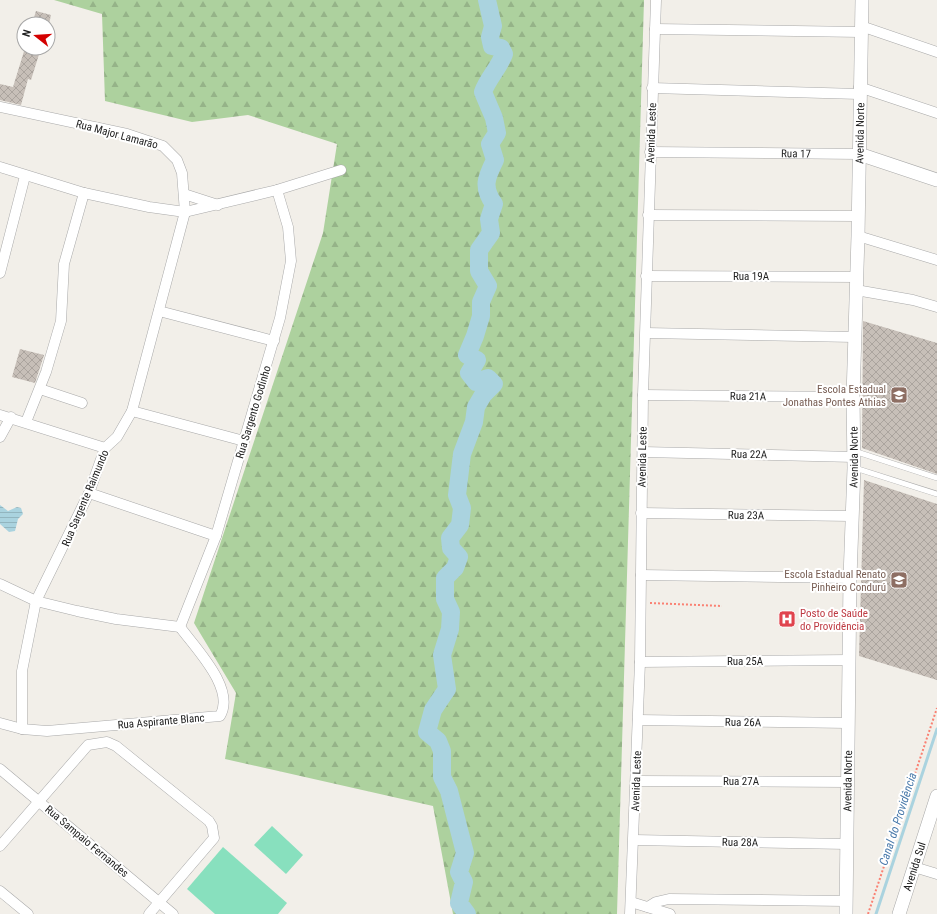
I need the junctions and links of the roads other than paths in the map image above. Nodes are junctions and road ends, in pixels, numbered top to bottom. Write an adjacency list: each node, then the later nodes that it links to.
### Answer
1 (656, 0): 3 (street, Avenida Leste)
2 (862, 0): 4 (street, Avenida Norte)
3 (655, 29): 4 (street); 6 (street, Avenida Leste)
4 (861, 29): 5 (street); 7 (street, Avenida Norte)
5 (937, 52)
6 (652, 88): 7 (street); 10 (street, Avenida Leste)
7 (859, 91): 9 (street); 11 (street, Avenida Norte)
8 (0, 107): 18 (street, Rua Major Lamarão)
9 (937, 113)
10 (650, 152): 11 (street, Rua 17); 21 (street, Avenida Leste)
11 (859, 154): 15 (street, Rua 17); 22 (street, Avenida Norte)
12 (0, 167): 14 (street)
13 (341, 170): 16 (street)
14 (25, 176): 17 (street); 25 (street)
15 (937, 180)
16 (277, 190): 19 (street); 33 (street, Rua Sargento Godinho)
17 (84, 193): 20 (street); 34 (street)
18 (184, 194): 19 (street); 20 (street, Rua Major Lamarão)
19 (218, 204): 20 (street)
20 (185, 212): 30 (street, Rua Sargente Raimundo)
21 (648, 215): 22 (street); 26 (street, Avenida Leste)
22 (857, 216): 23 (street, Avenida Norte)
23 (858, 236): 24 (street); 27 (street, Avenida Norte)
24 (937, 260)
25 (0, 273)
26 (646, 276): 27 (street, Rua 19A); 31 (street, Avenida Leste)
27 (856, 277): 28 (street, Avenida Norte)
28 (856, 290): 29 (street); 32 (street, Avenida Norte)
29 (937, 307)
30 (159, 311): 33 (street); 38 (street, Rua Sargente Raimundo)
31 (646, 333): 32 (street); 35 (street, Avenida Leste)
32 (854, 337): 36 (street, Avenida Norte)
33 (274, 341): 43 (street, Rua Sargento Godinho)
34 (40, 388): 37 (street); 41 (street)
35 (643, 395): 36 (street, Rua 21A); 45 (street, Avenida Leste)
36 (852, 397): 46 (street, Avenida Norte)
37 (82, 403)
38 (132, 410): 43 (street); 44 (street, Rua Sargente Raimundo)
39 (0, 415): 40 (street)
40 (11, 417): 41 (street); 42 (street)
41 (26, 422): 44 (street)
42 (0, 437)
43 (244, 441): 52 (street, Rua Sargento Godinho)
44 (105, 448): 48 (street, Rua Sargente Raimundo)
45 (643, 452): 46 (street, Rua 22A); 50 (street, Avenida Leste)
46 (854, 458): 47 (lane); 49 (lane); 51 (street, Avenida Norte)
47 (937, 478)
48 (89, 493): 52 (street); 56 (street, Rua Sargente Raimundo)
49 (937, 494)
50 (641, 513): 51 (street, Rua 23A); 53 (street, Avenida Leste)
51 (851, 516): 54 (street, Avenida Norte)
52 (216, 536): 57 (street, Rua Sargento Godinho)
53 (641, 575): 54 (street); 59 (street, Avenida Leste)
54 (850, 578): 58 (street, Avenida Norte)
55 (0, 584): 56 (street)
56 (36, 601): 57 (street); 63 (street, Rua Sargente Raimundo)
57 (180, 627): 63 (street, Rua Aspirante Blanc)
58 (850, 660): 59 (street, Rua 25A); 62 (street, Avenida Norte)
59 (640, 662): 60 (street, Avenida Leste)
60 (638, 720): 62 (street, Rua 26A); 65 (street, Avenida Leste)
61 (0, 723): 63 (street, Rua Aspirante Blanc)
62 (848, 723): 66 (street, Avenida Norte)
63 (22, 729)
64 (0, 769): 68 (street, Rua Sampaio Fernandes)
65 (636, 781): 66 (street, Rua 27A); 70 (street, Avenida Leste)
66 (847, 782): 71 (street, Avenida Norte)
67 (937, 796): 69 (street, Avenida Sul)
68 (39, 800): 72 (street); 76 (street, Rua Sampaio Fernandes); 76 (street)
69 (935, 812): 73 (street, Avenida Sul)
70 (634, 840): 71 (street, Rua 28A); 77 (street, Avenida Leste)
71 (847, 844): 79 (street, Avenida Norte)
72 (0, 846)
73 (914, 867): 74 (street); 85 (street, Avenida Sul)
74 (937, 874)
75 (0, 891): 80 (street)
76 (159, 902): 81 (street); 82 (street, Rua Sampaio Fernandes)
77 (631, 902): 78 (street); 83 (street, Avenida Leste)
78 (648, 907): 79 (street); 84 (street)
79 (846, 908)
80 (28, 914)
81 (149, 914)
82 (173, 914)
83 (630, 914)
84 (670, 914)
85 (899, 914)

